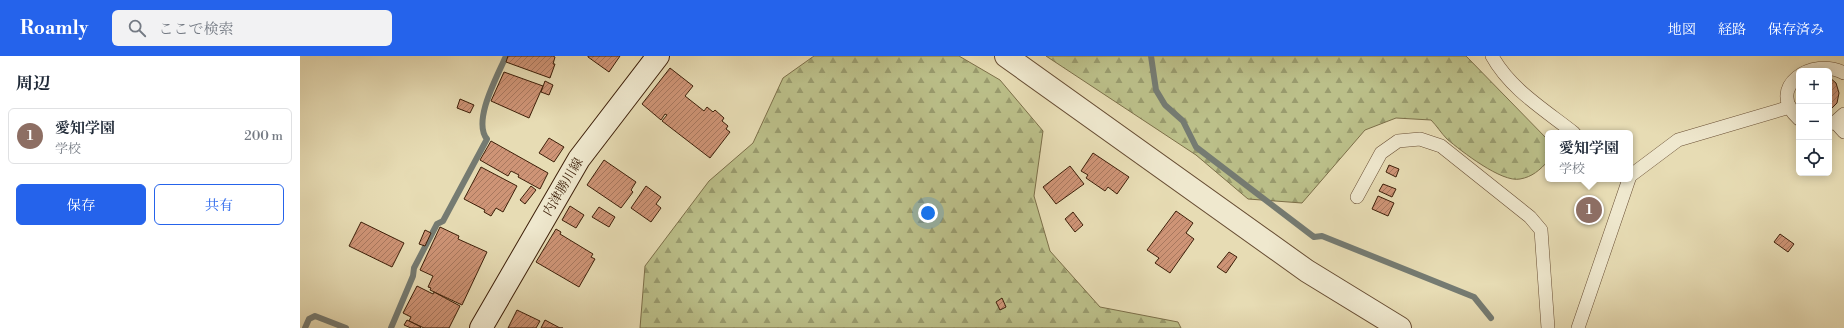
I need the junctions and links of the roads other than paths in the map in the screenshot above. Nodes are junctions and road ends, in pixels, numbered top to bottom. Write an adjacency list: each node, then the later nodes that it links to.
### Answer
1 (658, 56): 13 (street, 内津勝川線)
2 (1006, 56): 14 (street)
3 (1492, 56): 8 (lane)
4 (1844, 73): 5 (lane)
5 (1790, 107): 6 (lane); 10 (lane)
6 (1796, 115)
7 (1836, 120): 9 (lane)
8 (1570, 130)
9 (1844, 132)
10 (1633, 174)
11 (1627, 182): 16 (lane)
12 (1357, 197): 15 (lane)
13 (481, 328)
14 (1400, 328)
15 (1548, 328)
16 (1578, 328)

